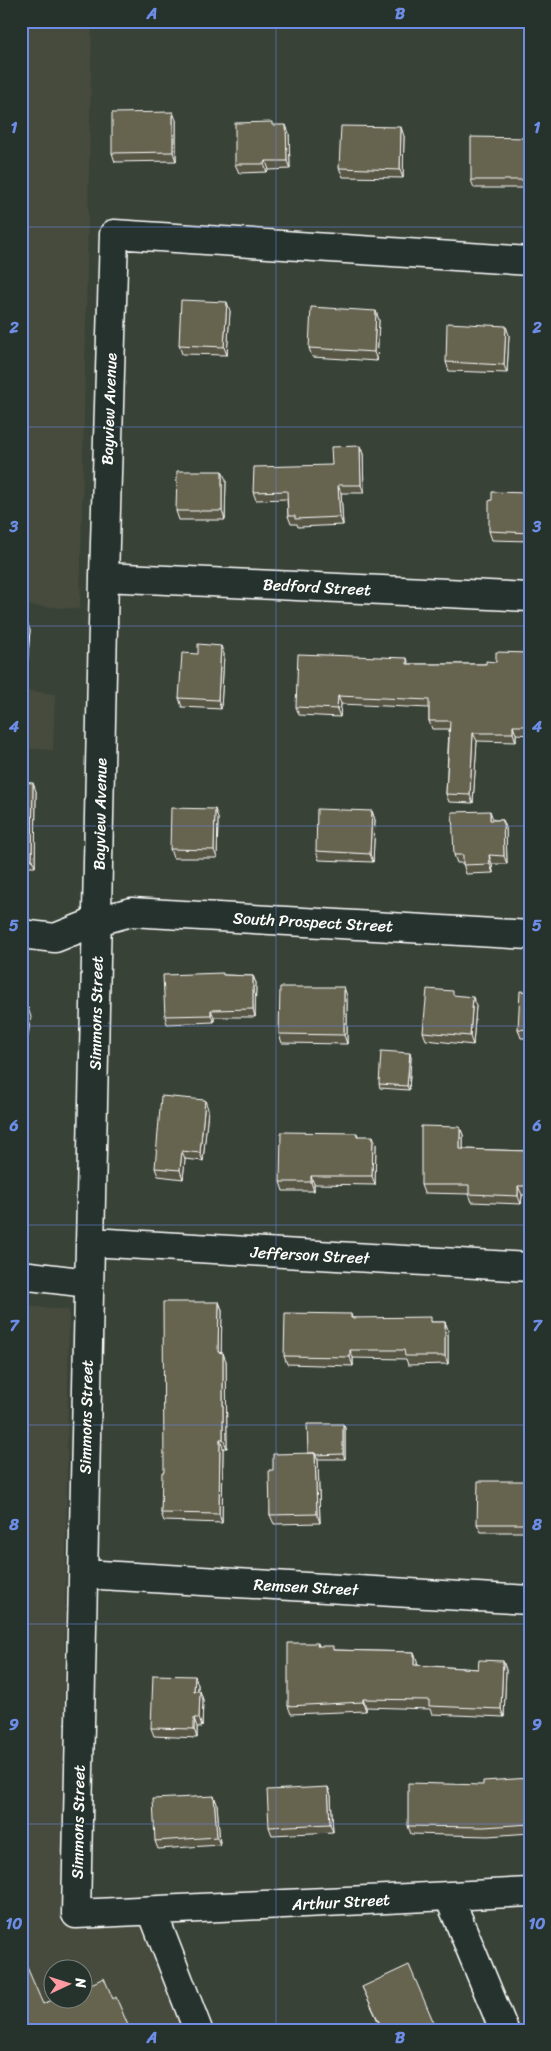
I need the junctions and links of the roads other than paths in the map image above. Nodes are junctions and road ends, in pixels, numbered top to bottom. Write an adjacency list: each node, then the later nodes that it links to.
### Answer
1 (530, 261): 2 (street, Bayview Avenue)
2 (104, 577): 3 (street, Bedford Street); 4 (street, Bayview Avenue)
3 (530, 597)
4 (98, 921): 5 (street); 6 (street, South Prospect Street); 7 (street, Simmons Street)
5 (21, 934)
6 (530, 935)
7 (90, 1242): 8 (street, Jefferson Street); 10 (street, Simmons Street)
8 (530, 1267)
9 (21, 1275): 10 (street)
10 (88, 1284): 11 (street, Simmons Street)
11 (83, 1574): 12 (street, Remsen Street); 16 (street, Simmons Street)
12 (530, 1600)
13 (530, 1892): 14 (street, Arthur Street)
14 (449, 1897): 15 (street, Arthur Street); 18 (street)
15 (152, 1911): 16 (street, Arthur Street); 17 (street)
16 (76, 1914)
17 (198, 2030)
18 (504, 2030)

